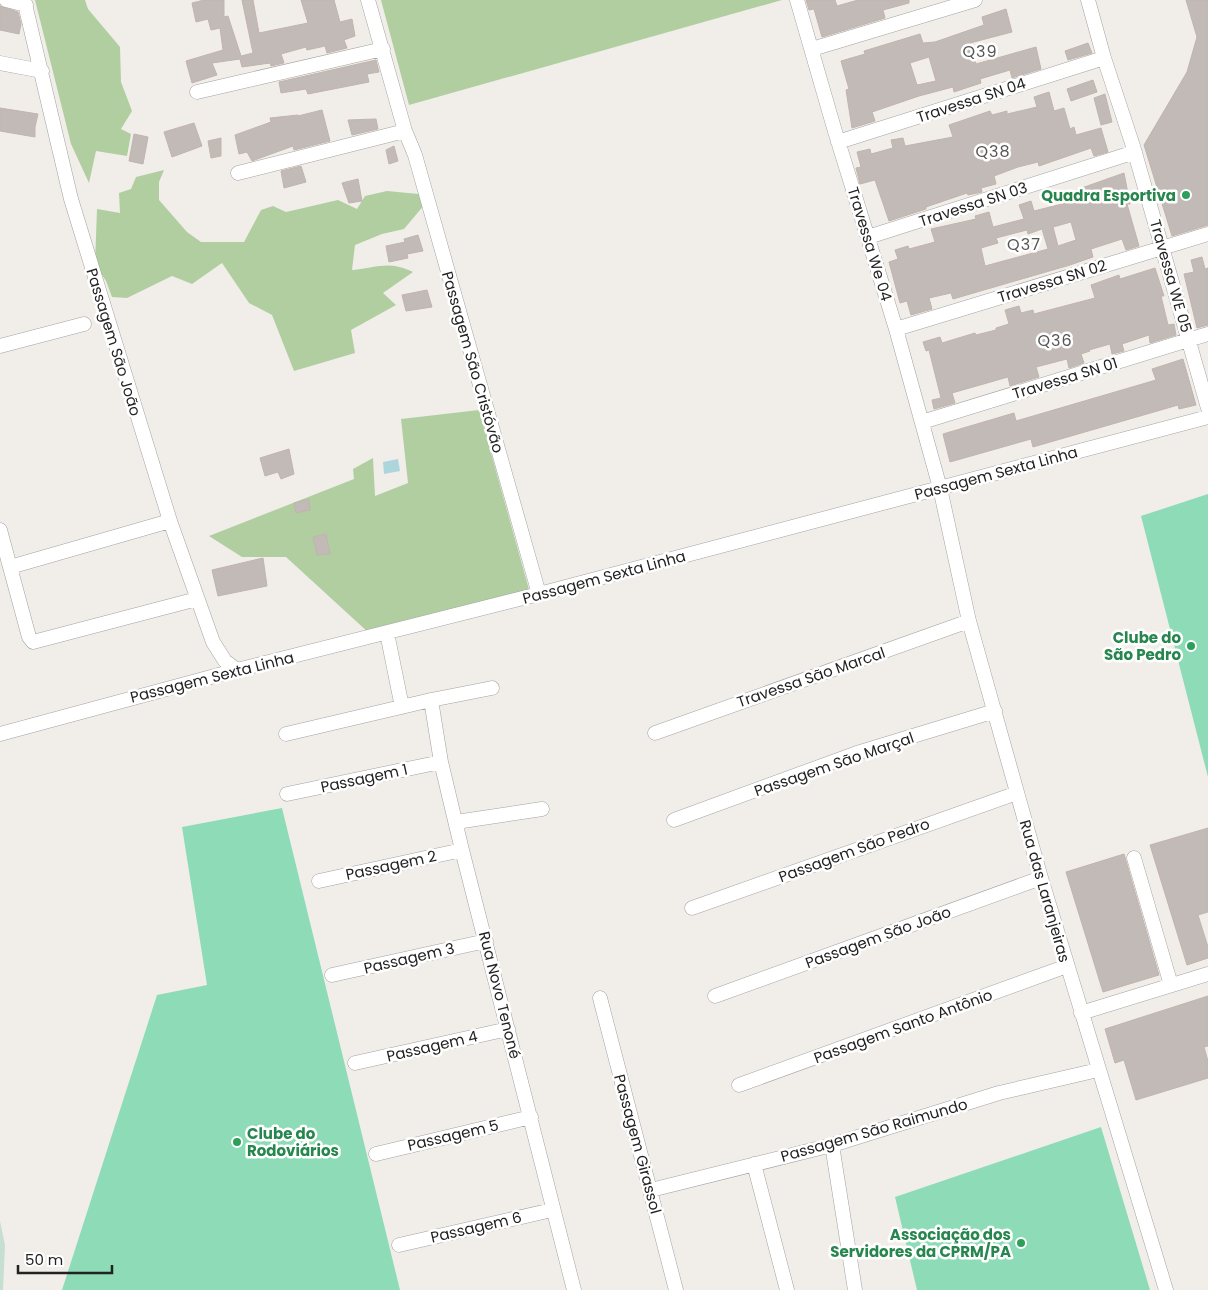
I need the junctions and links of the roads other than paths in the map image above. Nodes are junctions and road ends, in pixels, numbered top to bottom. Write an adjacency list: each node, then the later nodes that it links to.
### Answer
1 (6, 0): 6 (street)
2 (368, 0): 7 (street, Passagem São Cristóvão)
3 (797, 0): 8 (street, Travessa We 04)
4 (975, 0): 8 (street)
5 (1088, 0): 9 (street, Travessa WE 05)
6 (25, 3): 11 (street, Passagem São João)
7 (383, 49): 12 (street); 13 (street, Passagem São Cristóvão)
8 (812, 49): 14 (street, Travessa We 04)
9 (1104, 58): 14 (street, Travessa SN 04); 15 (street, Travessa WE 05)
10 (0, 63): 11 (street)
11 (42, 71): 29 (street, Passagem São João)
12 (196, 92)
13 (405, 131): 16 (street); 32 (street, Passagem São Cristóvão)
14 (838, 142): 18 (street, Travessa We 04)
15 (1134, 152): 18 (street, Travessa SN 03); 19 (street, Travessa WE 05)
16 (238, 173)
17 (1208, 234): 19 (street, Travessa SN 02)
18 (868, 236): 21 (street, Travessa We 04)
19 (1163, 247): 21 (street, Travessa SN 02); 23 (street, Travessa WE 05)
20 (84, 324): 24 (street)
21 (896, 329): 27 (street, Travessa We 04)
22 (1208, 334): 23 (street, Travessa SN 01)
23 (1189, 340): 25 (street, Travessa WE 05); 27 (street, Travessa SN 01)
24 (0, 346)
25 (1208, 408)
26 (1208, 417): 28 (street, Passagem Sexta Linha)
27 (922, 422): 28 (street, Travessa We 04)
28 (940, 488): 32 (street, Passagem Sexta Linha); 34 (street, Rua das Laranjeiras)
29 (170, 521): 31 (street); 33 (street, Passagem São João)
30 (0, 530): 31 (street)
31 (10, 567): 33 (street)
32 (539, 594): 35 (street, Passagem Sexta Linha)
33 (197, 599): 36 (street, Passagem São João)
34 (968, 621): 40 (street, Rua das Laranjeiras); 41 (street, Travessa São Marcal)
35 (388, 633): 36 (street, Passagem Sexta Linha); 39 (street)
36 (237, 670): 42 (street, Passagem Sexta Linha)
37 (492, 688): 38 (street)
38 (431, 700): 39 (street); 44 (street, Rua Novo Tenoné)
39 (402, 707): 43 (street)
40 (995, 711): 45 (street, Rua das Laranjeiras); 48 (street, Passagem São Marçal)
41 (655, 733)
42 (0, 734)
43 (286, 734)
44 (441, 762): 46 (street, Passagem 1); 49 (street, Rua Novo Tenoné)
45 (1017, 793): 52 (street, Rua das Laranjeiras); 54 (street, Passagem São Pedro)
46 (287, 794)
47 (542, 810): 49 (street)
48 (674, 820)
49 (456, 822): 50 (street, Rua Novo Tenoné)
50 (462, 850): 53 (street, Passagem 2); 55 (street, Rua Novo Tenoné)
51 (1134, 858): 59 (street)
52 (1041, 878): 56 (street, Rua das Laranjeiras); 60 (street, Passagem São João)
53 (319, 881)
54 (692, 908)
55 (486, 941): 58 (street, Passagem 3); 63 (street, Rua Novo Tenoné)
56 (1067, 966): 62 (street, Rua das Laranjeiras); 66 (street, Passagem Santo Antônio)
57 (1208, 974): 59 (street)
58 (332, 975)
59 (1171, 985): 62 (street)
60 (715, 996)
61 (600, 998): 71 (street, Passagem Girassol)
62 (1081, 1013): 65 (street, Rua das Laranjeiras)
63 (508, 1029): 64 (street, Passagem 4); 67 (street, Rua Novo Tenoné)
64 (355, 1063)
65 (1098, 1070): 68 (street, Passagem São Raimundo); 78 (street, Rua das Laranjeiras)
66 (739, 1085)
67 (530, 1117): 69 (street, Passagem 5); 72 (street, Rua Novo Tenoné)
68 (832, 1145): 70 (street, Passagem São Raimundo); 77 (street)
69 (376, 1154)
70 (754, 1164): 71 (street, Passagem São Raimundo); 76 (street)
71 (651, 1190): 75 (street, Passagem Girassol)
72 (552, 1210): 73 (street, Passagem 6); 74 (street, Rua Novo Tenoné)
73 (399, 1245)
74 (574, 1290)
75 (676, 1290)
76 (787, 1290)
77 (855, 1290)
78 (1166, 1290)

